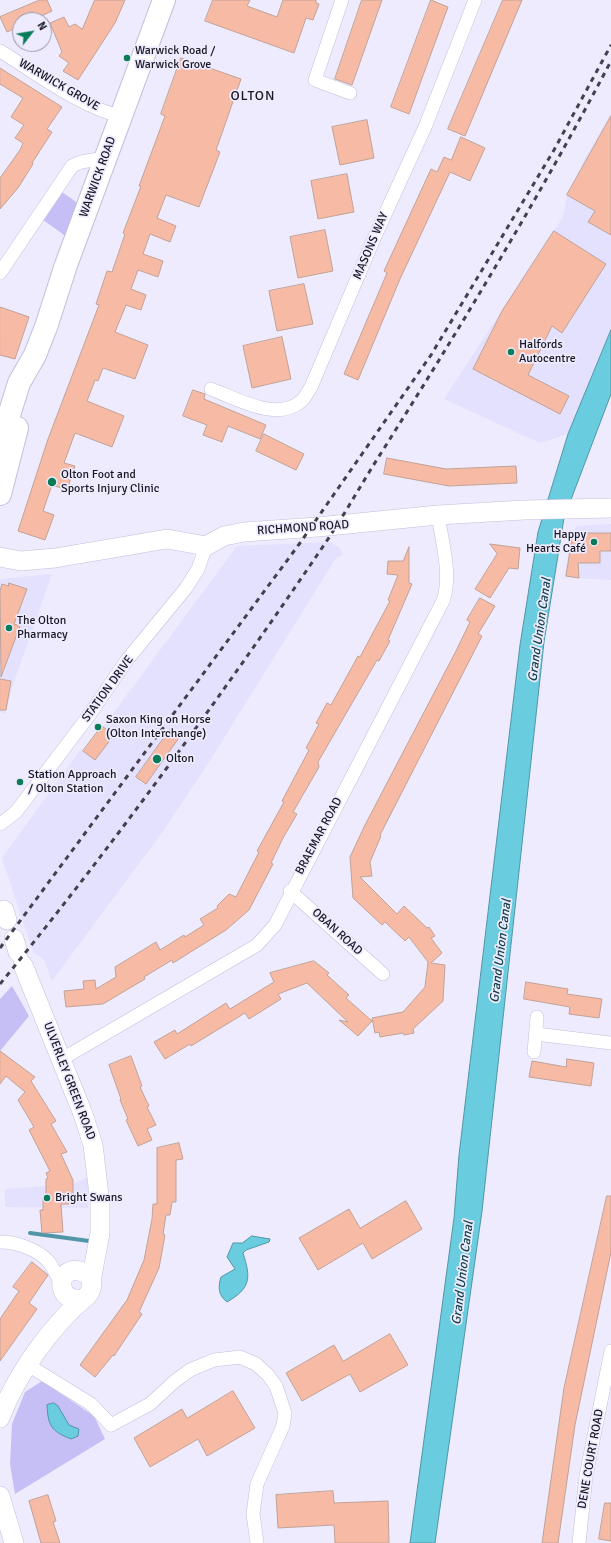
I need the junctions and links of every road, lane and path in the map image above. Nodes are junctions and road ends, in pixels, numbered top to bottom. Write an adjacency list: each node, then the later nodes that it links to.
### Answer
1 (164, 0): 6 (highway, WARWICK ROAD)
2 (342, 0): 5 (street)
3 (475, 0): 10 (street, MASONS WAY)
4 (0, 51): 6 (street, WARWICK GROVE)
5 (350, 93)
6 (120, 116): 7 (highway, WARWICK ROAD)
7 (105, 158): 8 (street); 9 (highway, WARWICK ROAD)
8 (2, 266)
9 (36, 355): 11 (highway, WARWICK ROAD); 12 (highway, WARWICK ROAD)
10 (211, 389)
11 (0, 444)
12 (0, 494)
13 (611, 508): 14 (street, RICHMOND ROAD)
14 (438, 516): 15 (street, RICHMOND ROAD); 18 (street, BRAEMAR ROAD)
15 (206, 546): 16 (street); 17 (street, STATION DRIVE)
16 (0, 557)
17 (0, 824)
18 (290, 891): 20 (street, OBAN ROAD); 25 (street, BRAEMAR ROAD)
19 (18, 952): 25 (street, ULVERLEY GREEN ROAD)
20 (383, 974)
21 (537, 1017): 22 (street)
22 (536, 1034): 23 (street); 24 (street)
23 (611, 1043)
24 (534, 1052)
25 (62, 1059): 28 (street, ULVERLEY GREEN ROAD)
26 (0, 1242): 27 (street)
27 (49, 1262): 28 (street); 28 (street)
28 (75, 1283): 30 (street, ULVERLEY GREEN ROAD)
29 (611, 1351): 35 (street, DENE COURT ROAD)
30 (28, 1365): 31 (street, ULVERLEY GREEN ROAD); 34 (street)
31 (0, 1418)
32 (0, 1496): 33 (street)
33 (14, 1543)
34 (257, 1543)
35 (578, 1543)

